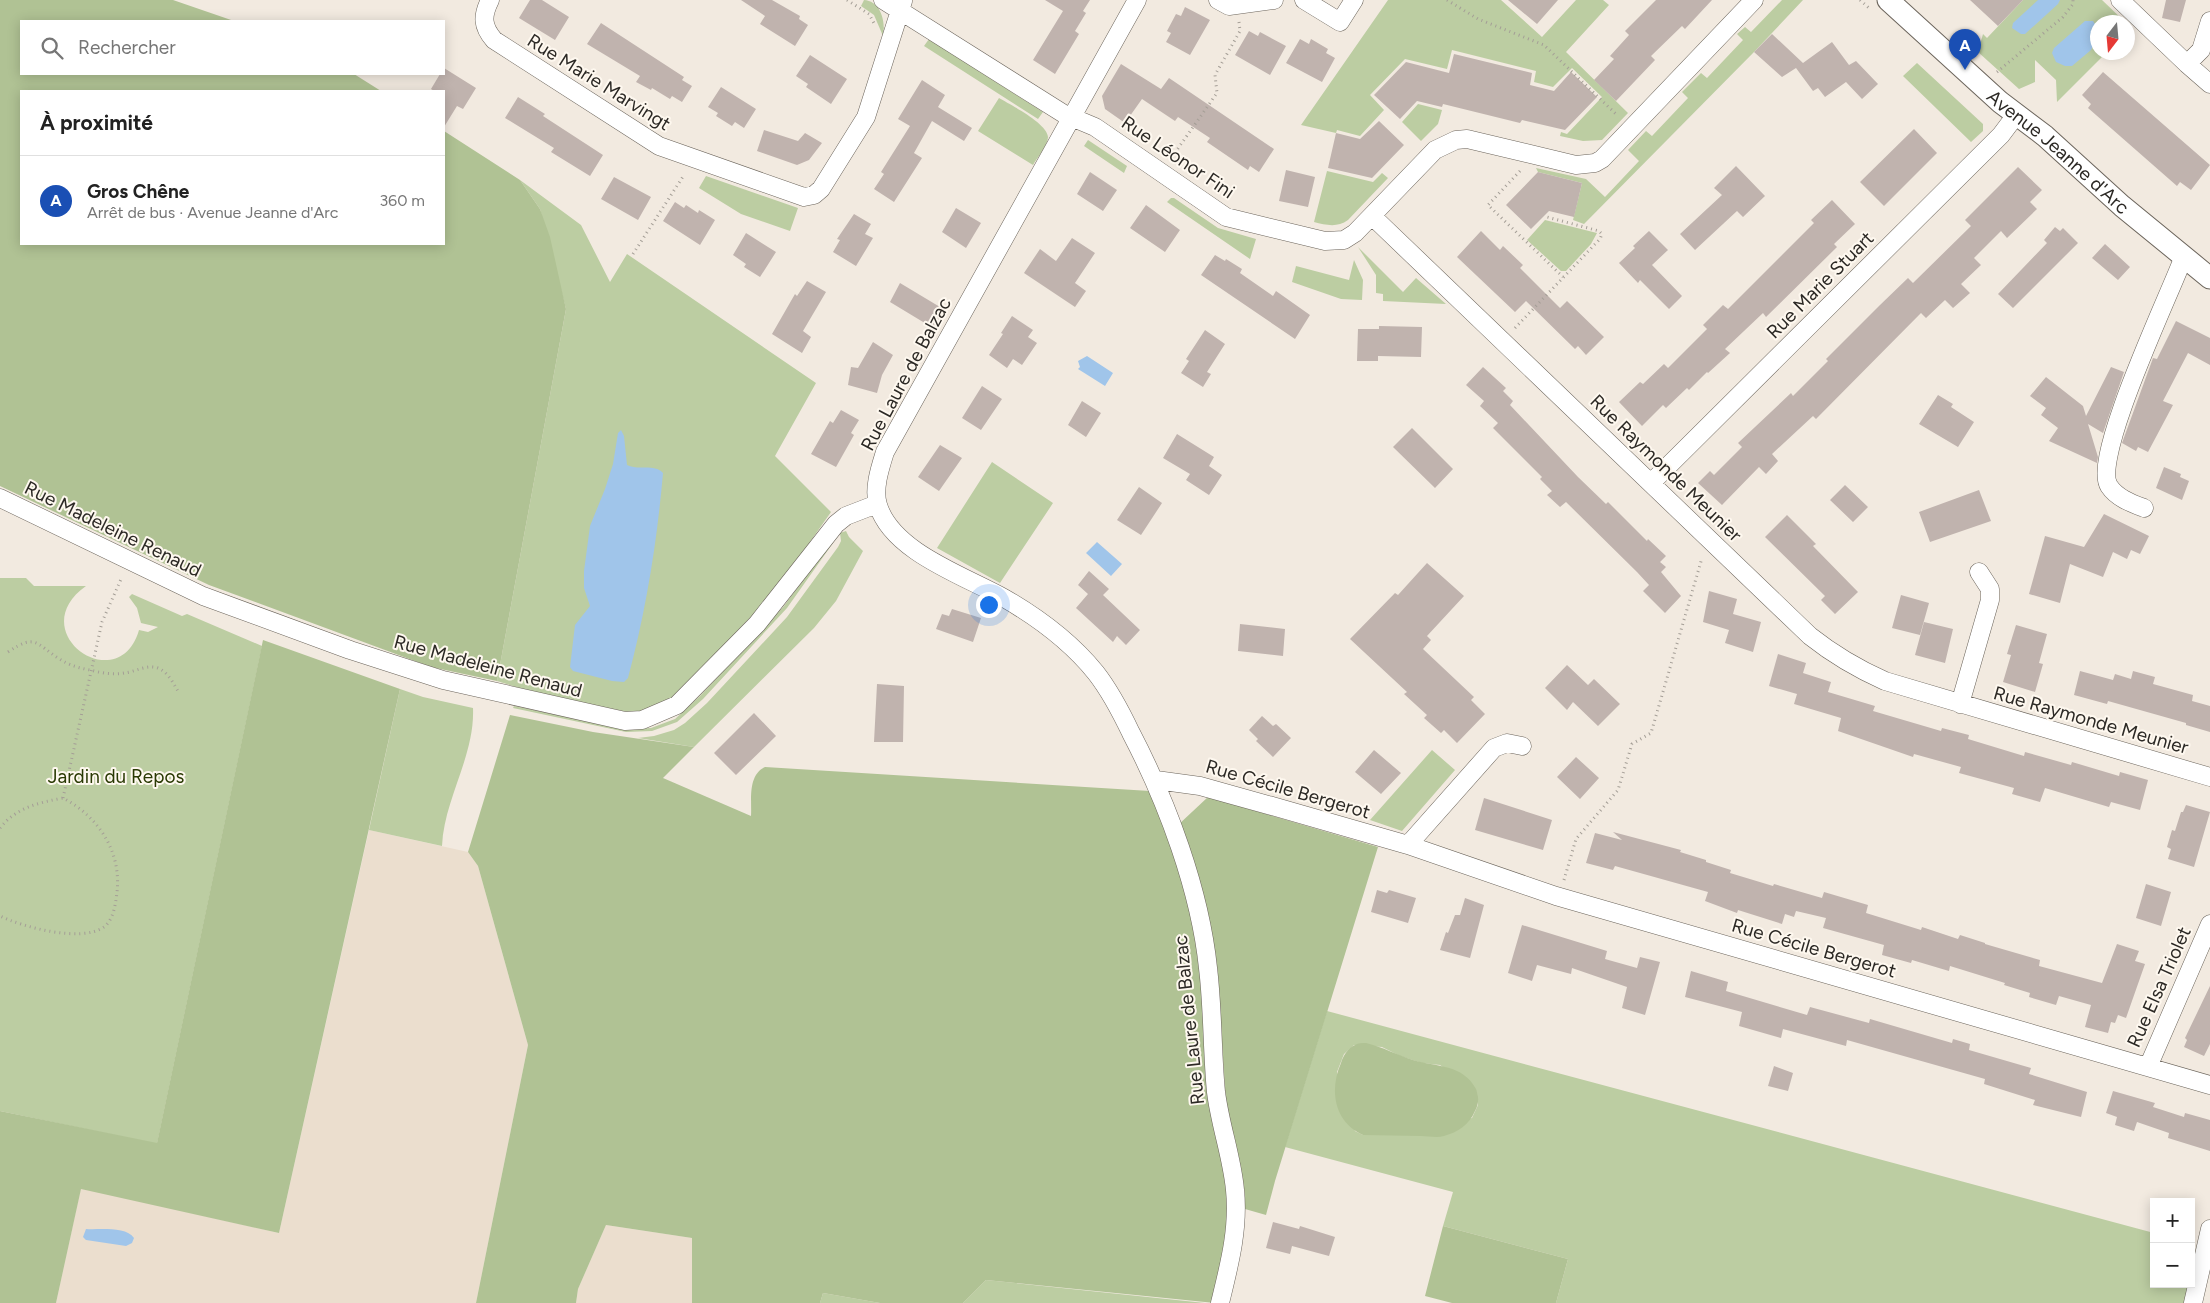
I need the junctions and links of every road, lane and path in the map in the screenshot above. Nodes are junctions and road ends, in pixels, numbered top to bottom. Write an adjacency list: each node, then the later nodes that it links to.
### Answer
1 (490, 0): 25 (street, Rue Marie Marvingt)
2 (847, 0): 17 (path)
3 (883, 0): 14 (street, Rue Léonor Fini)
4 (1137, 0): 22 (street, Rue Laure de Balzac)
5 (1218, 0): 15 (street)
6 (1274, 0): 15 (street)
7 (1304, 0): 8 (street)
8 (1354, 0)
9 (1447, 0): 23 (path)
10 (1754, 0): 23 (street)
11 (1888, 0): 21 (street, Avenue Jeanne d'Arc)
12 (2073, 0): 19 (path)
13 (2120, 0): 18 (street)
14 (901, 5): 17 (street, Rue Marie Marvingt); 22 (street, Rue Léonor Fini)
15 (1237, 5): 26 (path)
16 (2210, 21): 18 (street)
17 (886, 51): 25 (street, Rue Marie Marvingt)
18 (2187, 64): 20 (street)
19 (1996, 74)
20 (2210, 84)
21 (2016, 115): 32 (street, Avenue Jeanne d'Arc); 36 (street, Rue Marie Stuart)
22 (1072, 118): 26 (street, Rue Léonor Fini); 38 (street, Rue Laure de Balzac)
23 (1631, 129): 24 (street, Rue Léonor Fini)
24 (1535, 155): 28 (path); 29 (street, Rue Léonor Fini)
25 (693, 160): 31 (path)
26 (1162, 172): 29 (street, Rue Léonor Fini)
27 (1501, 181): 28 (path)
28 (1506, 185): 33 (path)
29 (1372, 216): 35 (street, Rue Raymonde Meunier)
30 (1547, 217): 33 (path)
31 (633, 254)
32 (2184, 256): 34 (street, Avenue Jeanne d'Arc); 39 (street)
33 (1563, 278): 35 (path)
34 (2210, 278)
35 (1502, 341): 36 (street, Rue Raymonde Meunier)
36 (1651, 483): 40 (street, Rue Raymonde Meunier)
37 (0, 498): 38 (street, Rue Madeleine Renaud)
38 (877, 504): 51 (street, Rue Laure de Balzac)
39 (2144, 508)
40 (1708, 538): 48 (street, Rue Raymonde Meunier); 55 (path)
41 (1979, 572): 48 (street)
42 (116, 573): 43 (path)
43 (123, 577): 44 (path); 46 (path)
44 (130, 581)
45 (8, 652): 46 (path)
46 (91, 670): 47 (path); 52 (path)
47 (178, 691)
48 (1960, 704): 50 (street, Rue Raymonde Meunier)
49 (1522, 746): 54 (street)
50 (2210, 777)
51 (1156, 780): 54 (street, Rue Cécile Bergerot); 61 (street, Rue Laure de Balzac)
52 (63, 798): 53 (path); 56 (path)
53 (0, 828)
54 (1408, 845): 55 (street, Rue Cécile Bergerot)
55 (1556, 896): 58 (street, Rue Cécile Bergerot)
56 (0, 916)
57 (2210, 924): 58 (street, Rue Elsa Triolet)
58 (2148, 1067): 59 (street, Rue Cécile Bergerot)
59 (2210, 1085)
60 (2210, 1229): 62 (street)
61 (1220, 1303)
62 (2193, 1303)

